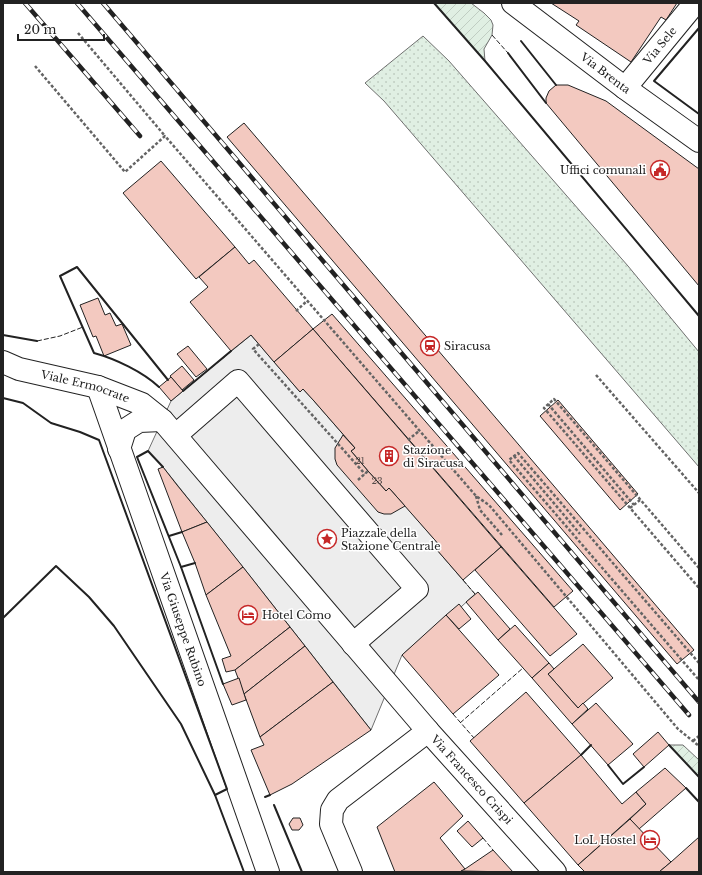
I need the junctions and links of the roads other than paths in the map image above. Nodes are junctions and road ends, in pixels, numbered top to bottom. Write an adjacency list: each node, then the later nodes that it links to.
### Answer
1 (513, 3): 3 (street, Via Brenta)
2 (695, 3): 3 (street, Via Sele)
3 (625, 88): 4 (street, Via Brenta)
4 (699, 141)
5 (3, 362): 6 (street, Viale Ermocrate)
6 (98, 387): 7 (street, Viale Ermocrate); 8 (street, Via Giuseppe Rubino)
7 (169, 428): 8 (street); 9 (street, Viale Ermocrate); 9 (street)
8 (119, 449): 11 (street, Via Giuseppe Rubino)
9 (354, 644): 10 (street, Via Francesco Crispi)
10 (428, 731): 12 (street); 13 (street, Via Francesco Crispi)
11 (268, 872)
12 (350, 872)
13 (555, 872)

